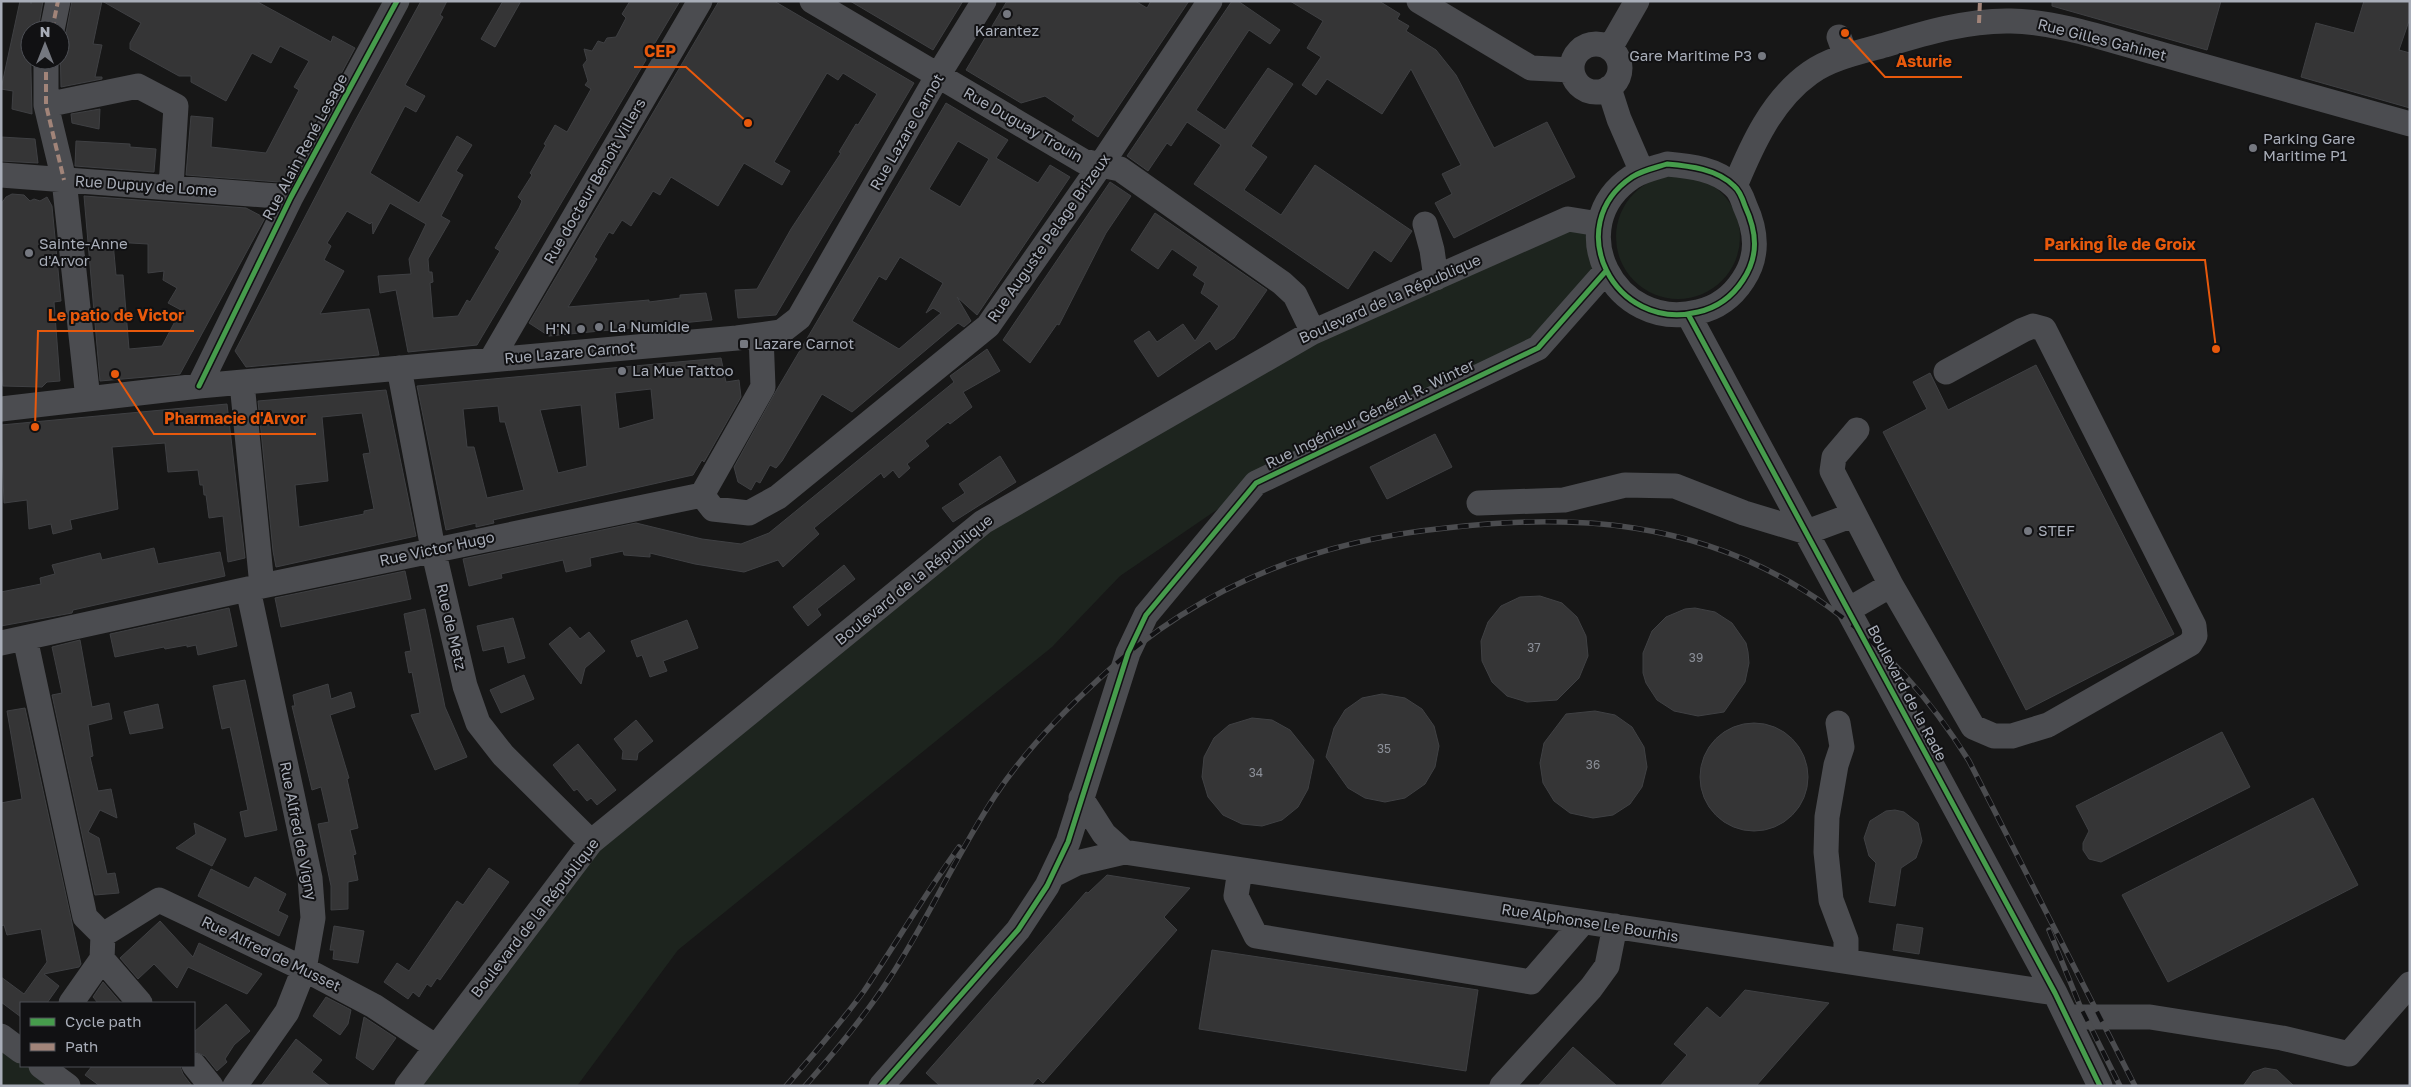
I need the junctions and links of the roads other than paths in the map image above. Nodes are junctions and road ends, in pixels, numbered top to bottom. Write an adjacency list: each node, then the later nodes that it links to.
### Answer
1 (58, 1): 9 (street)
2 (397, 1): 23 (street, Rue Alain René Lesage)
3 (700, 1): 31 (street, Rue docteur Benoît Villers)
4 (812, 1): 13 (street, Rue Duguay Trouin)
5 (984, 1): 13 (street, Rue Lazare Carnot)
6 (1210, 1): 17 (street, Rue Auguste Pelage Brizeux)
7 (1419, 1): 12 (street)
8 (1637, 1): 10 (street)
9 (54, 20)
10 (1610, 48): 12 (street); 14 (street)
11 (46, 70): 15 (street)
12 (1572, 70): 14 (street)
13 (937, 76): 17 (street, Rue Duguay Trouin); 30 (street, Rue Lazare Carnot)
14 (1609, 88): 18 (street)
15 (46, 105): 20 (street); 22 (street)
16 (2410, 124): 21 (street, Rue Gilles Gahinet)
17 (1100, 166): 29 (street, Rue Duguay Trouin); 39 (street, Rue Auguste Pelage Brizeux)
18 (1642, 172): 21 (street); 25 (street)
19 (1, 175): 20 (street, Rue Dupuy de Lome)
20 (64, 180): 22 (street, Rue Dupuy de Lome); 36 (street)
21 (1735, 186): 28 (street)
22 (171, 187): 23 (street, Rue Dupuy de Lome)
23 (291, 197): 35 (street, Rue Alain René Lesage)
24 (1424, 224): 27 (street)
25 (1599, 224): 26 (street); 27 (street, Boulevard de la République)
26 (1606, 271): 28 (street); 50 (street, Rue Ingénieur Général R. Winter)
27 (1436, 278): 29 (street, Boulevard de la République)
28 (1688, 314): 42 (street, Boulevard de la Rade)
29 (1313, 332): 51 (street, Boulevard de la République)
30 (761, 335): 31 (street, Rue Lazare Carnot); 39 (street)
31 (491, 360): 32 (street, Rue Lazare Carnot)
32 (399, 368): 34 (street, Rue Lazare Carnot); 43 (street, Rue de Metz)
33 (1946, 372): 44 (street)
34 (242, 383): 35 (street, Rue Lazare Carnot); 45 (street, Rue Alfred de Vigny)
35 (199, 386): 36 (street, Rue Lazare Carnot)
36 (88, 399): 37 (street, Rue Lazare Carnot)
37 (1, 408)
38 (1857, 430): 41 (street)
39 (702, 494): 43 (street, Rue Victor Hugo)
40 (1479, 503): 42 (street)
41 (1853, 515): 42 (street); 44 (street)
42 (1807, 532): 46 (street, Boulevard de la Rade)
43 (433, 550): 45 (street, Rue Victor Hugo); 51 (street, Rue de Metz)
44 (1891, 585): 46 (street)
45 (255, 587): 47 (street, Rue Victor Hugo); 59 (street, Rue Alfred de Vigny)
46 (1848, 610): 61 (street, Boulevard de la Rade)
47 (25, 638): 48 (street, Rue Victor Hugo); 57 (street)
48 (1, 643)
49 (1838, 723): 58 (street)
50 (1081, 798): 52 (street); 54 (street, Rue Ingénieur Général R. Winter)
51 (591, 842): 66 (street, Boulevard de la République)
52 (1124, 852): 53 (street, Rue Alphonse Le Bourhis); 54 (street, Rue Alphonse Le Bourhis)
53 (1240, 870): 55 (street, Rue Alphonse Le Bourhis); 55 (street)
54 (1053, 875): 74 (street, Rue Ingénieur Général R. Winter)
55 (1583, 922): 56 (street, Rue Alphonse Le Bourhis)
56 (1615, 926): 58 (street, Rue Alphonse Le Bourhis); 75 (street)
57 (102, 947): 59 (street, Rue Alfred de Musset); 62 (street); 63 (street)
58 (1846, 961): 61 (street, Rue Alphonse Le Bourhis)
59 (304, 969): 66 (street, Rue Alfred de Musset); 72 (street, Rue Alfred de Vigny)
60 (2410, 984): 64 (street)
61 (2055, 993): 64 (street, Boulevard de la Rade)
62 (72, 1002)
63 (139, 1002)
64 (2068, 1017): 76 (street, Boulevard de la Rade)
65 (1, 1036): 67 (street)
66 (436, 1047): 73 (street, Boulevard de la République)
67 (20, 1050)
68 (195, 1066): 71 (street)
69 (42, 1067): 70 (street)
70 (68, 1086)
71 (211, 1086)
72 (235, 1086)
73 (407, 1086)
74 (881, 1086)
75 (1502, 1086)
76 (2100, 1086)

